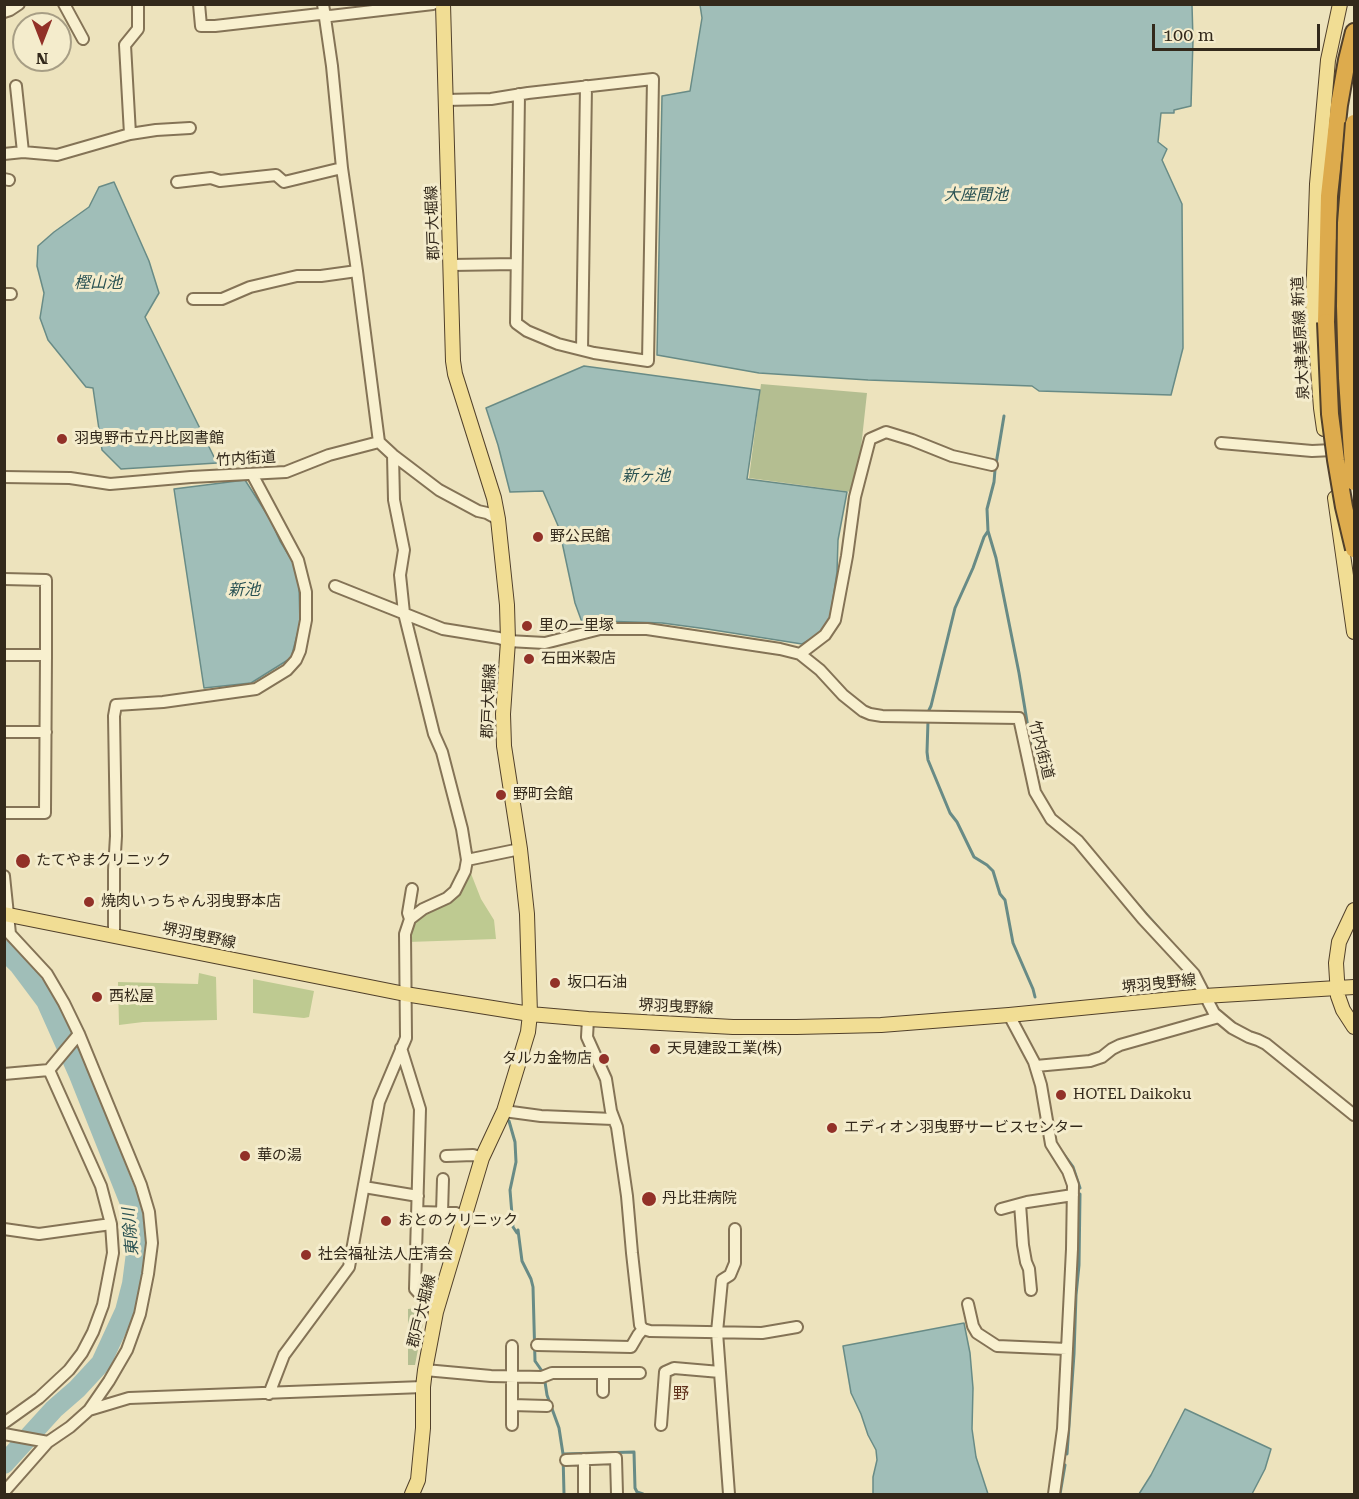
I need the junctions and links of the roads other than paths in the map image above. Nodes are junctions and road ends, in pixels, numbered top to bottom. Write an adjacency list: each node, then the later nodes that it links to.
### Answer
1 (19, 4): 9 (street)
2 (64, 4): 11 (street)
3 (138, 4): 18 (street)
4 (199, 4): 8 (street)
5 (433, 4): 8 (street)
6 (443, 4): 15 (main road, 郡戸大堀線)
7 (1340, 4): 31 (main road, 泉大津美原線 新道)
8 (323, 10): 21 (street)
9 (4, 12)
10 (1354, 32): 38 (highway, bridge)
11 (83, 39)
12 (16, 86): 19 (street)
13 (586, 86): 14 (street); 27 (street); 27 (street)
14 (519, 94): 15 (street); 23 (street)
15 (445, 100): 24 (main road, 郡戸大堀線)
16 (1354, 123): 36 (highway, bridge)
17 (190, 128): 18 (street)
18 (130, 134): 19 (street)
19 (23, 152): 20 (street)
20 (4, 154)
21 (342, 168): 22 (street); 25 (street)
22 (177, 182)
23 (516, 264): 24 (street); 27 (street)
24 (451, 265): 37 (main road, 郡戸大堀線)
25 (357, 271): 26 (street); 28 (street)
26 (193, 299)
27 (582, 350)
28 (379, 442): 32 (street); 34 (street, 竹内街道)
29 (1221, 443): 31 (street)
30 (1354, 449): 31 (street)
31 (1327, 450): 42 (main road, 泉大津美原線 新道)
32 (393, 456): 37 (street); 41 (street)
33 (992, 465): 44 (street)
34 (252, 474): 35 (street, 竹内街道); 57 (street)
35 (4, 477)
36 (1354, 482)
37 (498, 519): 43 (main road, 郡戸大堀線)
38 (1354, 549)
39 (4, 579): 46 (street)
40 (335, 586): 41 (street, 竹内街道)
41 (404, 613): 43 (street, 竹内街道); 51 (street)
42 (1354, 632)
43 (508, 641): 44 (street, 竹内街道); 50 (main road, 郡戸大堀線)
44 (800, 654): 61 (street, 竹内街道)
45 (4, 655): 46 (street)
46 (46, 655): 48 (street)
47 (4, 732): 48 (street)
48 (46, 732): 49 (street)
49 (4, 813)
50 (520, 849): 51 (street); 62 (main road, 郡戸大堀線)
51 (466, 860): 56 (street)
52 (4, 876): 55 (street)
53 (412, 889): 56 (street)
54 (1354, 910): 59 (main road)
55 (6, 914): 57 (main road, 堺羽曳野線); 67 (street)
56 (410, 919): 60 (street)
57 (114, 935): 60 (main road, 堺羽曳野線)
58 (1354, 987): 59 (main road, 堺羽曳野線)
59 (1337, 988): 61 (main road, 堺羽曳野線); 66 (main road)
60 (405, 994): 62 (main road, 堺羽曳野線); 68 (street)
61 (1204, 996): 63 (main road, 堺羽曳野線); 64 (street, 竹内街道)
62 (530, 1014): 65 (main road, 堺羽曳野線); 72 (main road, 郡戸大堀線)
63 (1009, 1015): 65 (main road, 堺羽曳野線); 69 (street)
64 (1219, 1017): 69 (street); 73 (street, 竹内街道)
65 (588, 1019): 74 (street)
66 (1354, 1028)
67 (79, 1034): 70 (street); 108 (street)
68 (401, 1048): 78 (street); 80 (street)
69 (1036, 1066): 79 (street)
70 (49, 1070): 71 (street); 86 (street)
71 (4, 1074)
72 (504, 1111): 74 (street); 76 (main road, 郡戸大堀線)
73 (1354, 1115)
74 (613, 1119): 93 (street)
75 (446, 1156): 76 (street)
76 (482, 1158): 85 (main road, 郡戸大堀線)
77 (442, 1179): 84 (street)
78 (364, 1187): 80 (street); 105 (street)
79 (1073, 1195): 81 (street); 97 (street)
80 (418, 1196): 83 (street)
81 (1020, 1204): 82 (street); 89 (street)
82 (1001, 1209)
83 (418, 1212): 84 (street); 91 (street)
84 (442, 1213): 85 (street)
85 (465, 1218): 91 (main road, 郡戸大堀線)
86 (111, 1224): 87 (street); 109 (street)
87 (4, 1229)
88 (735, 1229): 94 (street)
89 (1030, 1290)
90 (968, 1304): 97 (street)
91 (436, 1312): 98 (main road, 郡戸大堀線)
92 (797, 1327): 94 (street)
93 (643, 1329): 94 (street); 95 (street)
94 (717, 1332): 99 (street)
95 (537, 1345)
96 (512, 1346): 102 (street)
97 (1067, 1349): 121 (street)
98 (425, 1370): 102 (street); 103 (main road, 郡戸大堀線)
99 (720, 1371): 111 (street); 120 (street)
100 (603, 1373): 101 (street); 102 (street); 104 (street)
101 (640, 1373)
102 (513, 1375): 106 (street)
103 (423, 1388): 105 (street); 117 (main road, 郡戸大堀線)
104 (603, 1392)
105 (269, 1394): 108 (street)
106 (512, 1405): 107 (street); 110 (street)
107 (547, 1406)
108 (89, 1410): 113 (street)
109 (4, 1423)
110 (512, 1425)
111 (661, 1425)
112 (4, 1434): 113 (street)
113 (48, 1442): 116 (street)
114 (584, 1459): 115 (street); 118 (street); 119 (street)
115 (566, 1460)
116 (4, 1492)
117 (412, 1494)
118 (584, 1494)
119 (617, 1494)
120 (729, 1494)
121 (1054, 1494)

